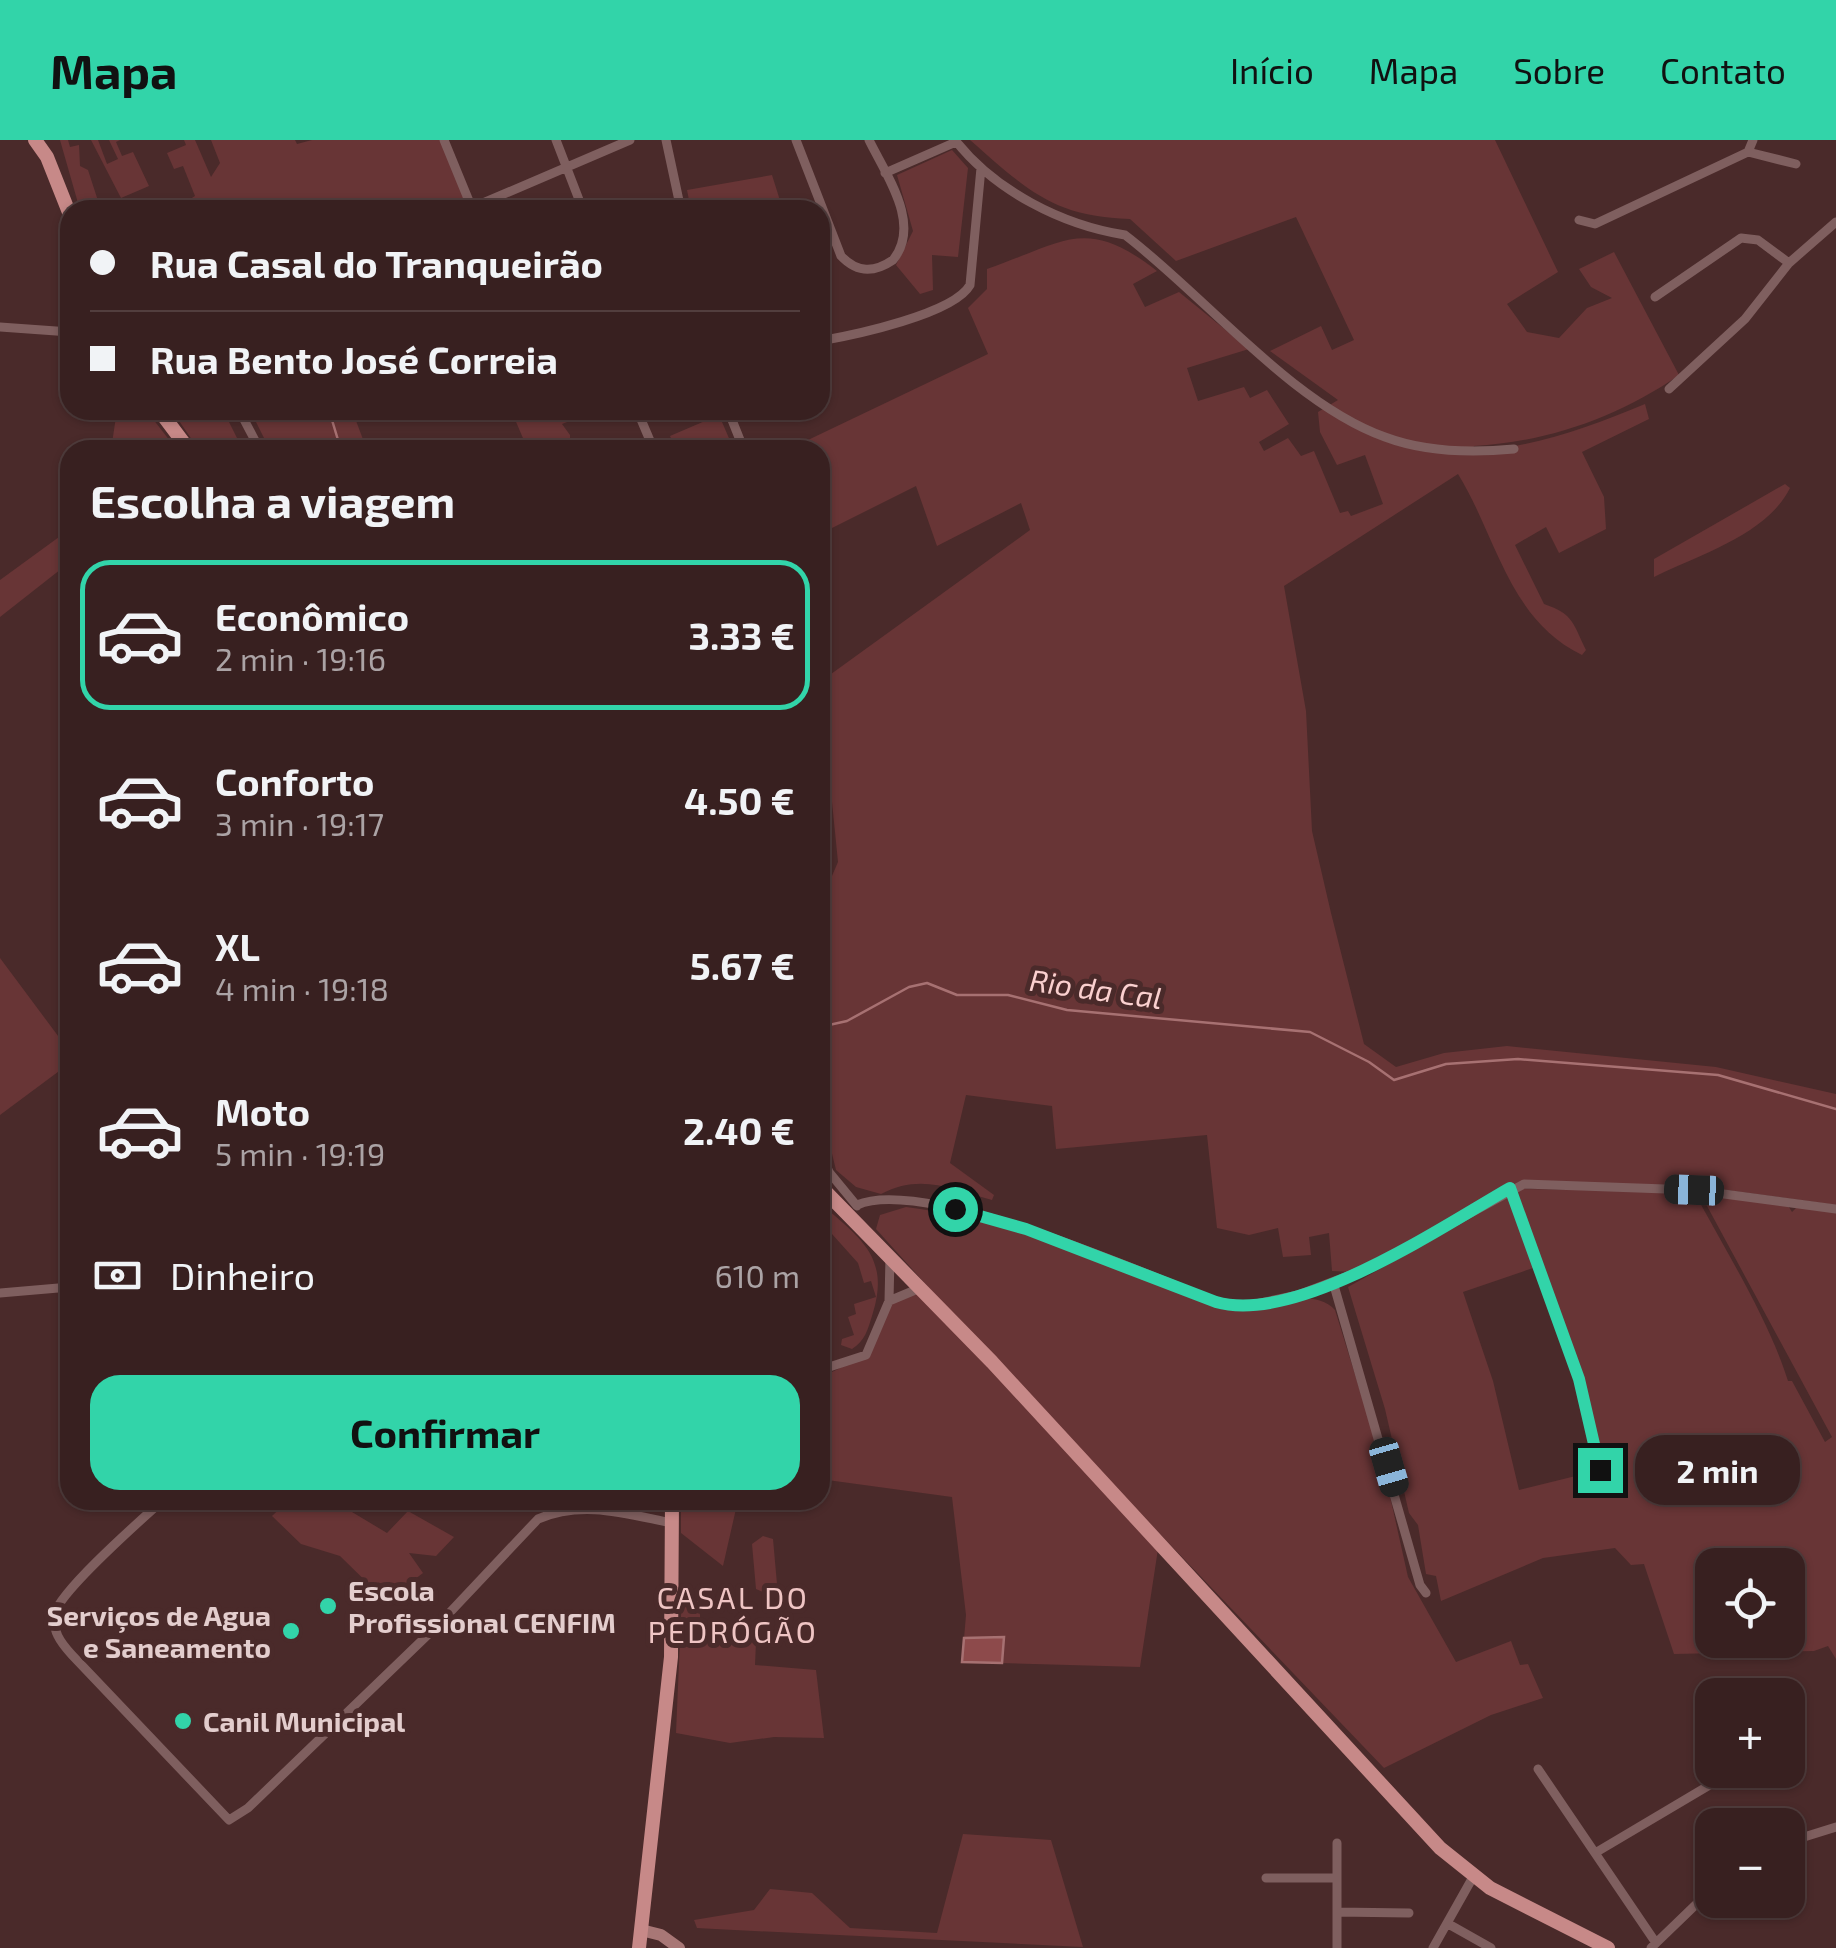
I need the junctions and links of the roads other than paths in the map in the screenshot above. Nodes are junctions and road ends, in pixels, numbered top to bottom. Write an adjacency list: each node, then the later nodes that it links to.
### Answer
1 (35, 140): 12 (main road)
2 (46, 140): 12 (main road)
3 (444, 140): 18 (street)
4 (556, 140): 14 (street)
5 (630, 140): 14 (street)
6 (666, 140): 21 (street)
7 (796, 140): 22 (street)
8 (869, 140): 16 (street)
9 (1752, 140): 11 (street)
10 (956, 141): 15 (street); 16 (street)
11 (1748, 152): 13 (street); 23 (street)
12 (47, 157): 17 (main road)
13 (1796, 164)
14 (566, 167): 19 (street); 20 (street)
15 (981, 168): 30 (street); 32 (street)
16 (885, 173): 25 (street)
17 (64, 200)
18 (469, 200)
19 (490, 200)
20 (579, 200)
21 (678, 200)
22 (819, 200)
23 (1579, 220)
24 (1836, 222): 26 (street)
25 (830, 228)
26 (1789, 263): 27 (street); 31 (street)
27 (1654, 297)
28 (0, 327): 29 (street)
29 (60, 331)
30 (830, 338)
31 (1668, 389)
32 (1514, 448)
33 (830, 1175): 37 (street)
34 (1510, 1188): 36 (street); 39 (street); 45 (street)
35 (830, 1194): 37 (main road)
36 (1836, 1208)
37 (853, 1211): 38 (main road); 39 (street)
38 (890, 1256): 41 (main road); 43 (street)
39 (1333, 1282): 51 (street)
40 (60, 1287): 42 (street)
41 (920, 1288): 43 (street); 58 (main road)
42 (0, 1293)
43 (889, 1302): 44 (street)
44 (830, 1367)
45 (1600, 1470)
46 (153, 1510): 47 (street)
47 (563, 1510)
48 (623, 1510): 50 (street)
49 (670, 1510): 50 (main road)
50 (673, 1524): 65 (main road)
51 (1426, 1593)
52 (1538, 1770): 57 (street)
53 (1705, 1788): 57 (street)
54 (1836, 1828): 55 (street)
55 (1805, 1837)
56 (1337, 1843): 60 (street)
57 (1595, 1853): 67 (street)
58 (1473, 1877): 71 (street); 73 (main road)
59 (1266, 1878): 60 (street)
60 (1337, 1878): 62 (street)
61 (1695, 1905): 67 (street)
62 (1337, 1912): 63 (street); 70 (street)
63 (1409, 1913)
64 (1452, 1926): 66 (street)
65 (641, 1930): 68 (main road); 69 (street)
66 (1476, 1944): 72 (street)
67 (1653, 1946)
68 (639, 1948)
69 (678, 1948)
70 (1338, 1948)
71 (1433, 1948)
72 (1491, 1948)
73 (1608, 1948)

